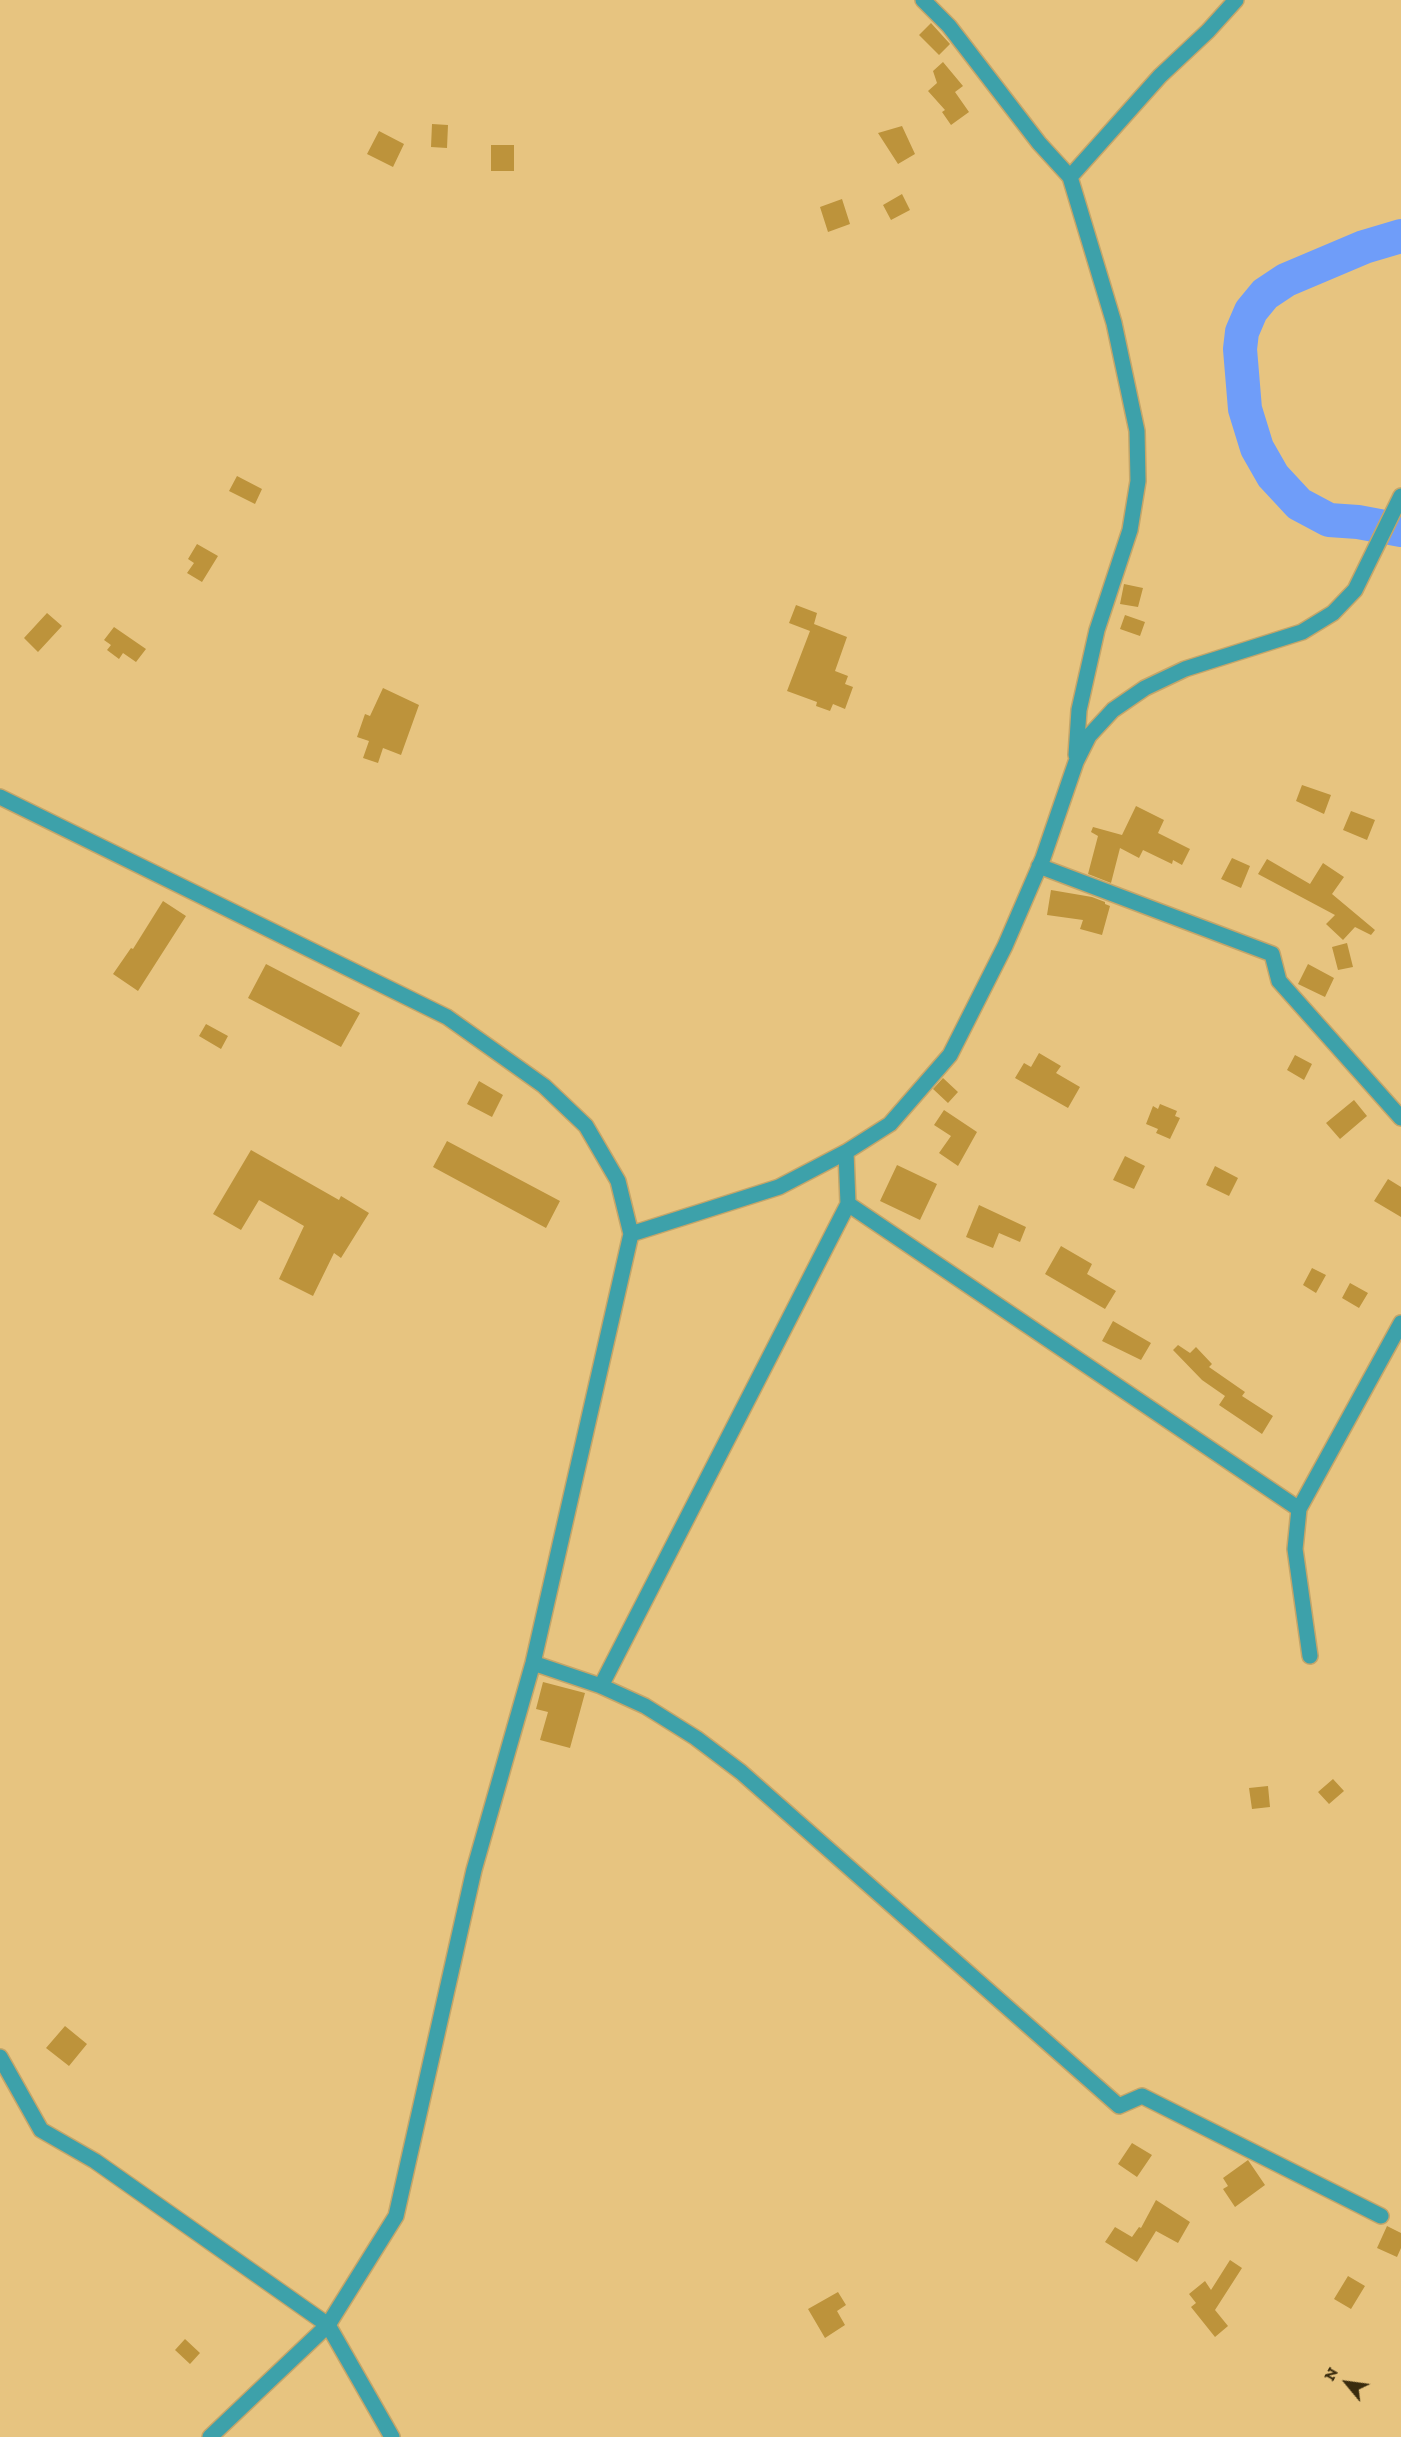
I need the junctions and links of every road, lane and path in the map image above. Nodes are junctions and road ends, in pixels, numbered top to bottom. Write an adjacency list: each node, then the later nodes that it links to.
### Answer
1 (923, 0): 3 (street)
2 (1236, 0): 3 (street)
3 (1070, 177): 5 (street)
4 (1401, 496): 5 (street)
5 (1076, 762): 7 (street)
6 (0, 797): 11 (street)
7 (1039, 866): 8 (street); 9 (street)
8 (1401, 1118)
9 (846, 1152): 10 (street); 11 (street)
10 (848, 1204): 13 (street); 16 (street)
11 (631, 1234): 15 (street)
12 (1401, 1323): 13 (street)
13 (1299, 1509): 14 (street)
14 (1310, 1656)
15 (533, 1663): 16 (street); 19 (street)
16 (601, 1686): 18 (street)
17 (0, 2057): 19 (street)
18 (1381, 2216)
19 (328, 2325): 20 (street); 21 (street)
20 (210, 2437)
21 (392, 2437)

